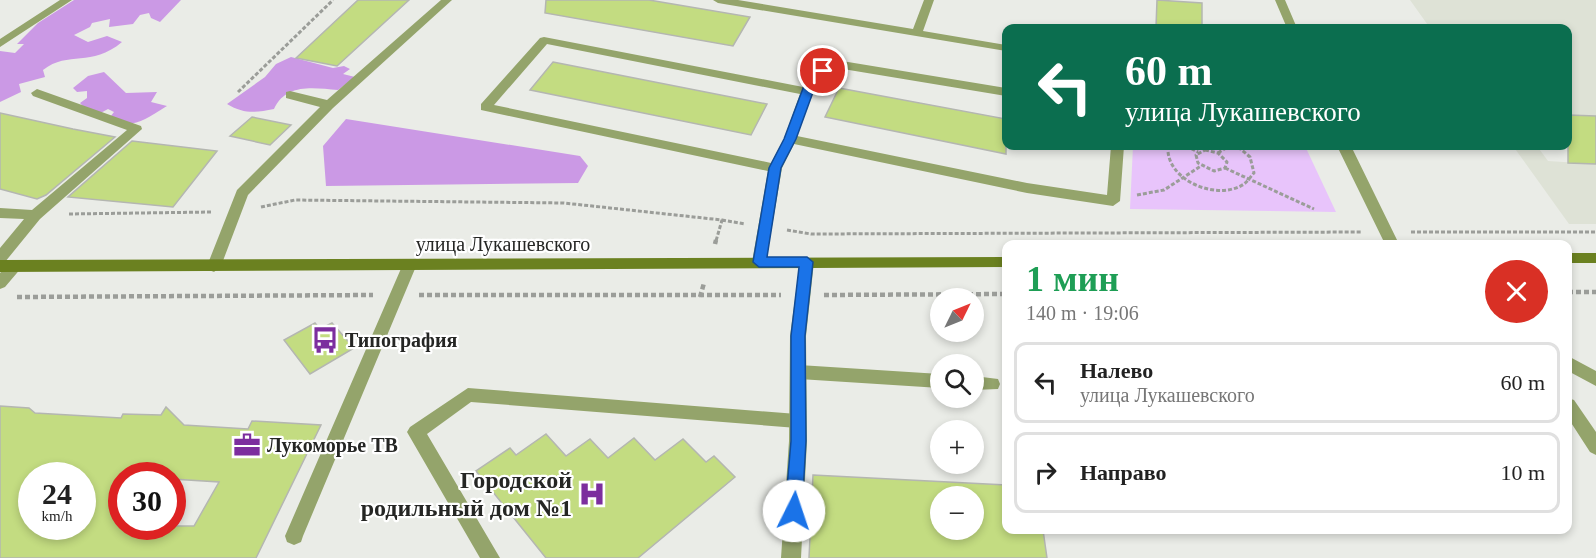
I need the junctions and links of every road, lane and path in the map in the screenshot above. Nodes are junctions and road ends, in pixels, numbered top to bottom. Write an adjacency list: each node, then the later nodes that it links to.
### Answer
1 (67, 0): 9 (street)
2 (333, 0): 12 (path)
3 (447, 0): 16 (street)
4 (718, 0): 8 (street)
5 (929, 0): 8 (street)
6 (1280, 0): 7 (street)
7 (1290, 24)
8 (917, 33): 10 (street)
9 (0, 44)
10 (1002, 47)
11 (1002, 91): 13 (street)
12 (238, 92)
13 (807, 92): 17 (street); 27 (street)
14 (37, 93): 35 (street)
15 (290, 95): 16 (street)
16 (329, 105): 33 (street)
17 (790, 139): 27 (street); 31 (street)
18 (1118, 150): 31 (street)
19 (1167, 150): 29 (path)
20 (1194, 150): 24 (path)
21 (1223, 150): 25 (path)
22 (1242, 150): 30 (path)
23 (1346, 150): 39 (street)
24 (1198, 152): 25 (path); 26 (path)
25 (1218, 153): 28 (path)
26 (1201, 166): 28 (path); 29 (path)
27 (775, 168): 37 (street)
28 (1225, 168): 30 (path)
29 (1184, 178): 30 (path); 31 (path)
30 (1250, 180): 32 (path)
31 (1113, 201)
32 (1314, 209)
33 (234, 212): 35 (path); 36 (path); 48 (street)
34 (0, 213): 35 (street)
35 (35, 215): 40 (street)
36 (722, 220): 37 (path); 47 (path)
37 (763, 226): 39 (path); 43 (street)
38 (1596, 232): 39 (path)
39 (1389, 238)
40 (0, 258)
41 (1572, 258): 42 (main road)
42 (1596, 258)
43 (759, 262): 44 (main road, улица Лукашевского); 47 (main road, улица Лукашевского)
44 (807, 262): 45 (main road, улица Лукашевского); 57 (street)
45 (1002, 262)
46 (410, 264): 47 (main road, улица Лукашевского); 48 (main road, улица Лукашевского); 65 (street)
47 (709, 265): 55 (path)
48 (214, 266): 49 (main road, улица Лукашевского)
49 (8, 267): 50 (street)
50 (0, 283)
51 (1572, 292): 52 (path)
52 (1596, 292)
53 (1002, 294): 54 (path)
54 (829, 295)
55 (700, 297)
56 (1572, 365): 58 (street)
57 (799, 372): 59 (street); 63 (street)
58 (1596, 379)
59 (930, 380)
60 (984, 384): 61 (street)
61 (992, 384)
62 (1572, 411): 64 (street)
63 (797, 421): 66 (street); 67 (street)
64 (1596, 447)
65 (294, 536)
66 (490, 558)
67 (790, 558)

